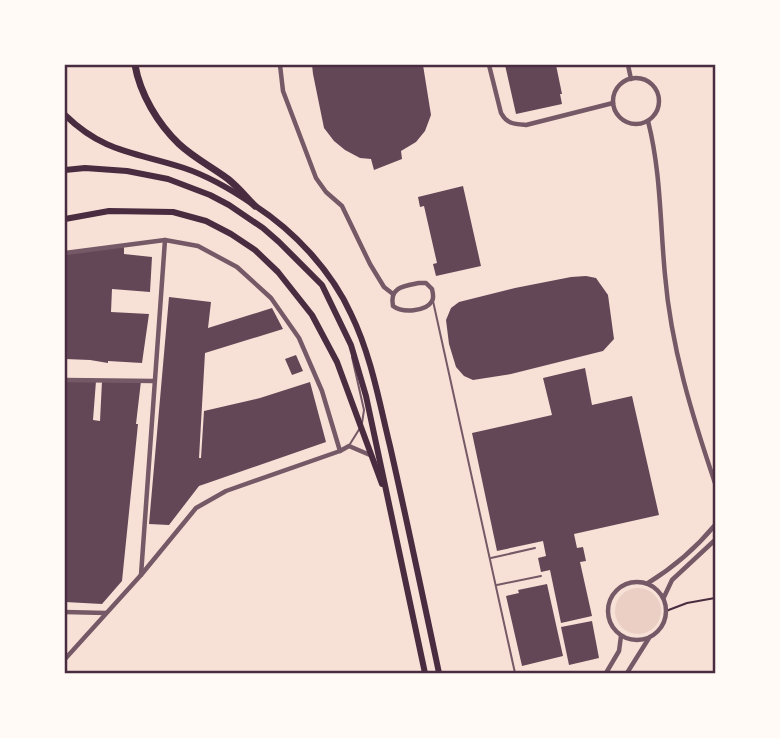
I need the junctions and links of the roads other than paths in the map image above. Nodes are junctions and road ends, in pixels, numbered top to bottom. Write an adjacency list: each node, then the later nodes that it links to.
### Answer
1 (135, 65): 10 (highway)
2 (279, 65): 14 (street)
3 (489, 65): 6 (street)
4 (628, 65): 5 (street)
5 (631, 79): 6 (street); 8 (street)
6 (613, 103): 8 (street)
7 (65, 115): 10 (main road)
8 (648, 121): 23 (street)
9 (65, 170): 16 (main road)
10 (256, 206): 40 (main road)
11 (65, 219): 19 (main road)
12 (165, 240): 13 (street); 18 (street); 21 (street)
13 (65, 253)
14 (393, 294): 15 (street); 15 (street)
15 (433, 300): 28 (lane)
16 (351, 345): 19 (lane); 24 (main road)
17 (65, 380): 18 (street)
18 (154, 381): 29 (street)
19 (360, 426): 20 (lane); 22 (main road)
20 (349, 446): 21 (street); 22 (street)
21 (340, 451): 29 (street)
22 (370, 455): 24 (main road)
23 (715, 482)
24 (389, 503): 39 (main road)
25 (715, 524): 31 (street)
26 (715, 540): 33 (street)
27 (535, 548): 28 (lane)
28 (490, 558): 32 (lane)
29 (141, 575): 35 (street)
30 (541, 576): 32 (lane)
31 (648, 583): 33 (street); 36 (street)
32 (496, 586): 41 (lane)
33 (663, 598): 37 (street)
34 (65, 612): 35 (street)
35 (107, 614): 38 (street)
36 (621, 636): 37 (street); 42 (street)
37 (649, 638): 43 (street)
38 (65, 659)
39 (425, 673)
40 (439, 673)
41 (515, 673)
42 (606, 673)
43 (627, 673)

